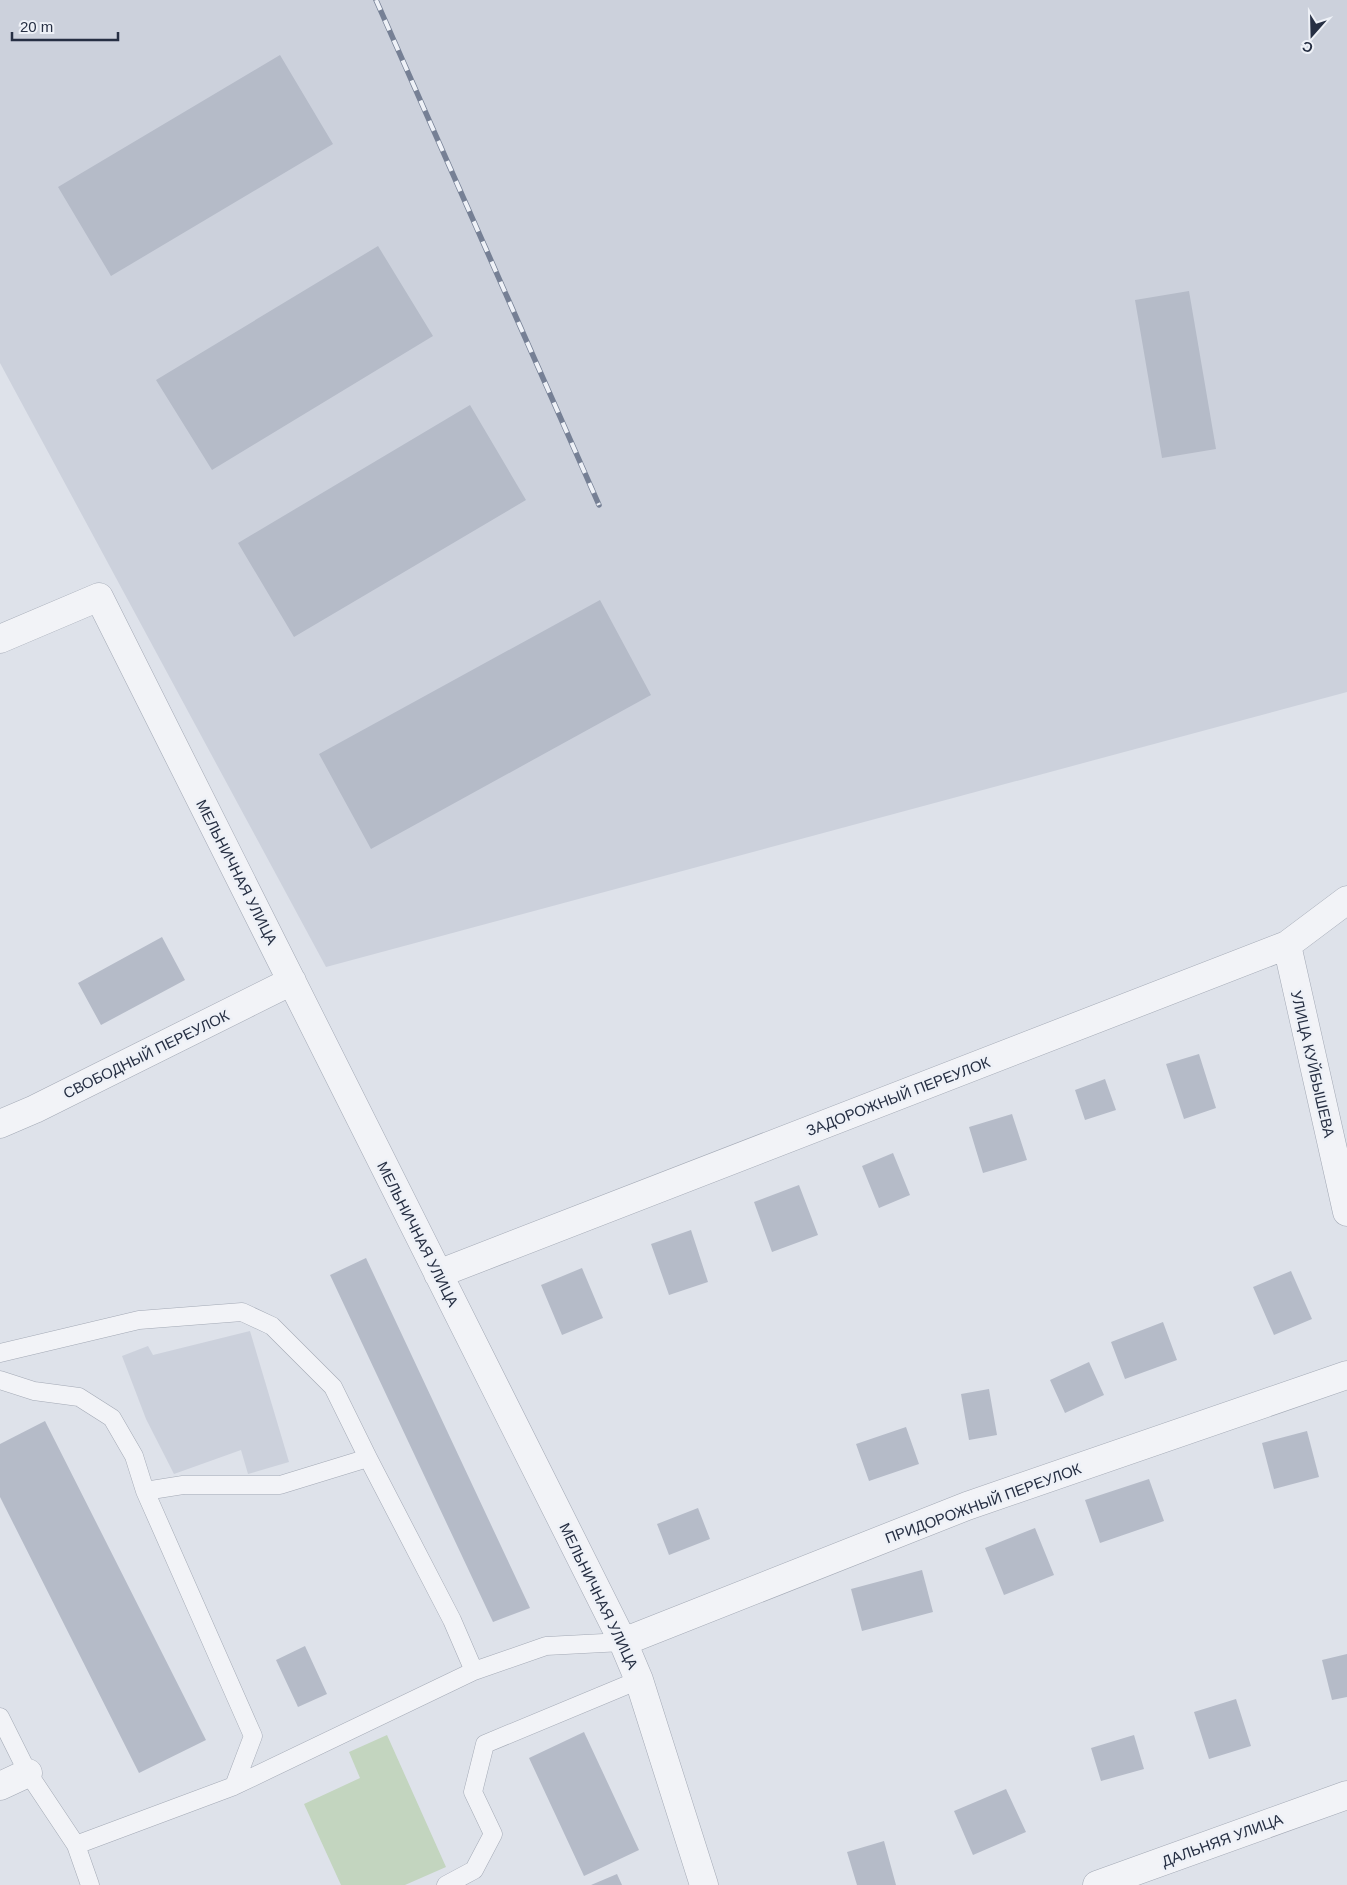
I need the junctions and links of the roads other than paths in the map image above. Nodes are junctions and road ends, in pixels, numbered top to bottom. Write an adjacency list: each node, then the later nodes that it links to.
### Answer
1 (0, 639): 4 (street, МЕЛЬНИЧНАЯ УЛИЦА)
2 (1347, 900): 3 (street, ЗАДОРОЖНЫЙ ПЕРЕУЛОК)
3 (1286, 946): 6 (street, УЛИЦА КУЙБЫШЕВА); 7 (street, ЗАДОРОЖНЫЙ ПЕРЕУЛОК)
4 (292, 981): 5 (street, СВОБОДНЫЙ ПЕРЕУЛОК); 7 (street, МЕЛЬНИЧНАЯ УЛИЦА)
5 (0, 1124)
6 (1347, 1212)
7 (438, 1274): 13 (street, МЕЛЬНИЧНАЯ УЛИЦА)
8 (0, 1353): 11 (lane)
9 (1347, 1375): 13 (street, ПРИДОРОЖНЫЙ ПЕРЕУЛОК)
10 (0, 1380): 12 (lane)
11 (368, 1458): 12 (lane); 14 (lane)
12 (144, 1491): 19 (lane)
13 (623, 1642): 14 (lane); 15 (street, МЕЛЬНИЧНАЯ УЛИЦА)
14 (474, 1670): 19 (lane)
15 (640, 1680): 23 (lane); 24 (street, МЕЛЬНИЧНАЯ УЛИЦА)
16 (0, 1717): 17 (lane)
17 (28, 1773): 18 (street); 21 (lane)
18 (0, 1786)
19 (234, 1786): 21 (lane)
20 (1347, 1795): 25 (street, ДАЛЬНЯЯ УЛИЦА)
21 (76, 1845): 22 (lane)
22 (90, 1885)
23 (446, 1885)
24 (704, 1885)
25 (1097, 1885)

